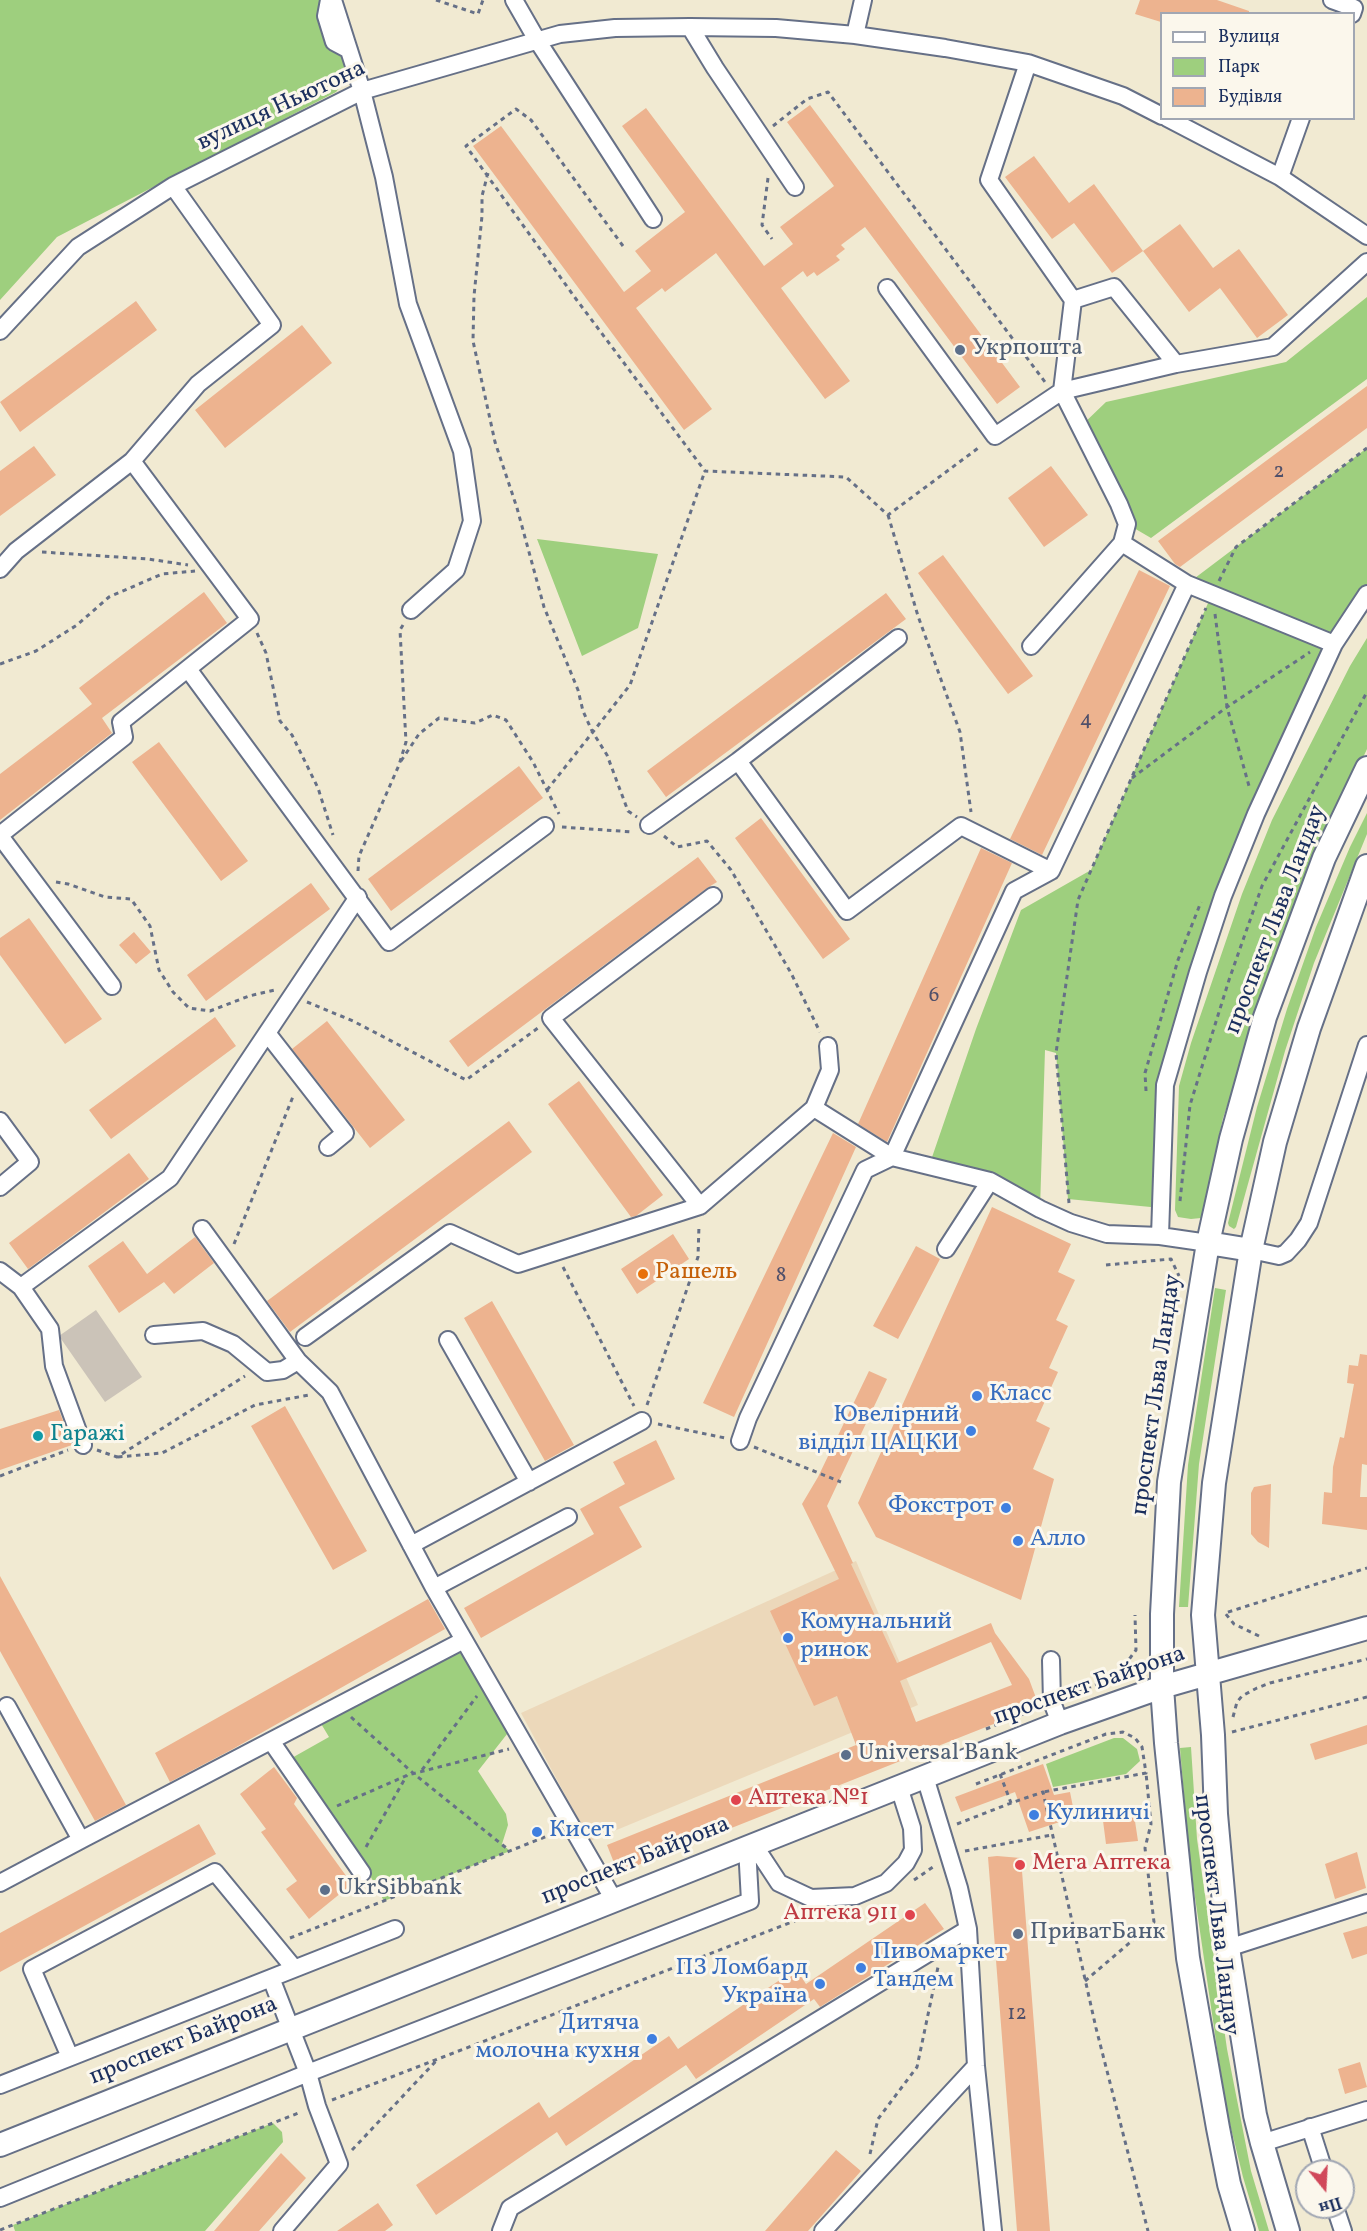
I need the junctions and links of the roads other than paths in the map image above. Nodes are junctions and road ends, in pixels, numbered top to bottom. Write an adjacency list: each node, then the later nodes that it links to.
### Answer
1 (331, 0): 10 (street)
2 (513, 0): 8 (street)
3 (863, 0): 7 (street)
4 (1332, 0): 5 (street)
5 (1358, 11)
6 (690, 27): 7 (street, вулиця Ньютона); 8 (street, вулиця Ньютона); 16 (street)
7 (855, 35): 9 (street, вулиця Ньютона)
8 (537, 40): 10 (street, вулиця Ньютона); 17 (street)
9 (1028, 63): 11 (street, вулиця Ньютона); 21 (street)
10 (362, 91): 15 (street, вулиця Ньютона); 30 (street)
11 (1160, 115)
12 (1171, 120): 14 (street)
13 (1300, 120): 14 (street)
14 (1280, 177): 18 (street)
15 (173, 186): 22 (street, вулиця Ньютона); 25 (street)
16 (795, 187)
17 (653, 219)
18 (1367, 236)
19 (1367, 262): 23 (street)
20 (887, 288): 24 (street)
21 (1073, 300): 23 (street); 24 (street)
22 (0, 331)
23 (1176, 364): 24 (street)
24 (1058, 393): 26 (street)
25 (132, 461): 27 (street); 34 (street)
26 (1122, 543): 28 (street); 33 (street)
27 (0, 569)
28 (1187, 584): 32 (street); 41 (street)
29 (1367, 594): 32 (street)
30 (411, 610)
31 (898, 638): 35 (street)
32 (1330, 642): 56 (street)
33 (1031, 646)
34 (188, 669): 39 (street); 43 (street)
35 (738, 761): 37 (street); 41 (street)
36 (1367, 768): 57 (main road, проспект Льва Ландау)
37 (649, 825)
38 (545, 826): 43 (street)
39 (0, 836): 44 (street)
40 (1367, 866): 59 (main road, проспект Льва Ландау)
41 (1051, 871): 51 (street)
42 (713, 896): 54 (street)
43 (358, 897): 45 (street)
44 (112, 986)
45 (267, 1033): 50 (street); 61 (street)
46 (1367, 1045): 59 (street)
47 (828, 1046): 48 (street)
48 (814, 1108): 51 (street); 54 (street)
49 (0, 1120): 53 (street)
50 (328, 1147)
51 (892, 1156): 52 (street); 67 (street)
52 (990, 1181): 56 (street); 58 (street)
53 (0, 1187)
54 (700, 1206): 63 (street)
55 (202, 1229): 65 (street)
56 (1160, 1236): 57 (street)
57 (1208, 1242): 59 (main road); 77 (main road, проспект Льва Ландау)
58 (946, 1249)
59 (1251, 1250): 76 (main road, проспект Льва Ландау)
60 (0, 1271): 61 (street)
61 (21, 1287): 68 (street)
62 (154, 1335): 65 (street)
63 (305, 1337)
64 (448, 1340): 69 (street)
65 (298, 1361): 71 (street)
66 (642, 1421): 69 (street)
67 (740, 1441)
68 (83, 1444)
69 (529, 1482): 71 (street)
70 (568, 1517): 72 (street)
71 (411, 1545): 72 (street)
72 (434, 1588): 74 (street)
73 (1367, 1628): 76 (main road, проспект Байрона)
74 (464, 1640): 80 (street); 87 (street)
75 (1051, 1660): 79 (street)
76 (1208, 1675): 77 (main road, проспект Байрона); 91 (main road, проспект Льва Ландау)
77 (1162, 1688): 79 (main road, проспект Байрона); 109 (main road, проспект Льва Ландау)
78 (2, 1703): 83 (street)
79 (1060, 1722): 81 (main road, проспект Байрона)
80 (271, 1741): 83 (street); 85 (street)
81 (925, 1777): 82 (main road, проспект Байрона); 90 (street)
82 (899, 1787): 84 (main road, проспект Байрона); 84 (street)
83 (81, 1840): 86 (street)
84 (751, 1846): 87 (main road, проспект Байрона); 97 (street)
85 (359, 1869)
86 (0, 1883)
87 (614, 1900): 94 (main road, проспект Байрона)
88 (1367, 1903): 91 (street)
89 (395, 1929): 92 (street)
90 (969, 1929): 96 (street); 106 (street)
91 (1228, 1948): 101 (main road, проспект Льва Ландау)
92 (294, 1968): 93 (street); 95 (street)
93 (271, 1978): 94 (street); 95 (street)
94 (290, 2029): 97 (street); 102 (main road, проспект Байрона)
95 (70, 2057): 98 (street)
96 (976, 2066): 107 (street); 108 (street)
97 (308, 2073): 104 (street); 105 (street)
98 (0, 2085)
99 (1367, 2110): 100 (street)
100 (1310, 2127): 101 (street); 103 (street)
101 (1262, 2143): 110 (main road, проспект Льва Ландау)
102 (0, 2145)
103 (1320, 2159)
104 (0, 2198)
105 (282, 2231)
106 (501, 2231)
107 (823, 2231)
108 (993, 2231)
109 (1243, 2231)
110 (1288, 2231)

